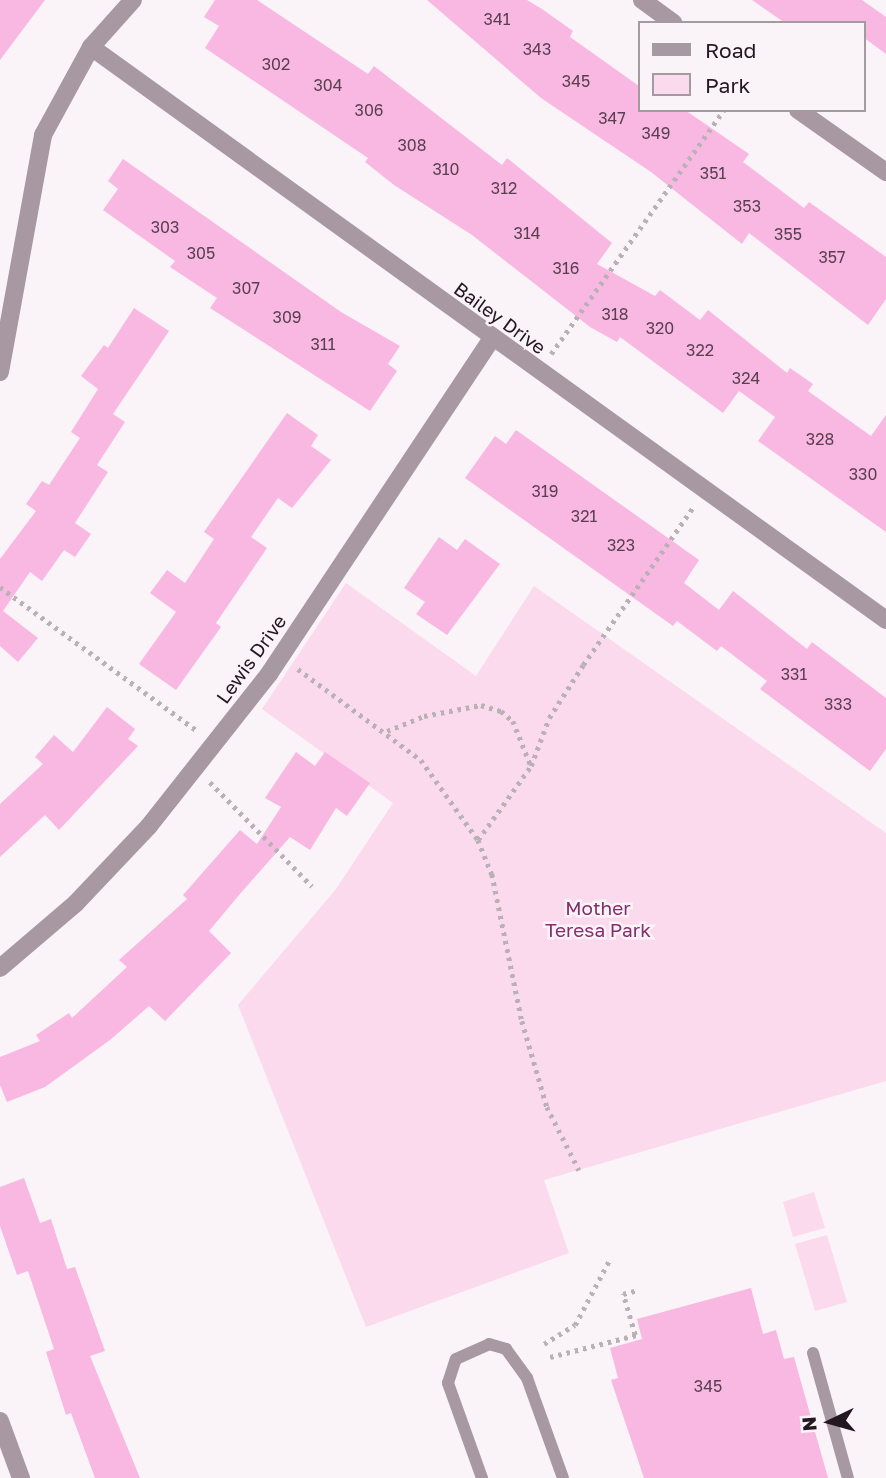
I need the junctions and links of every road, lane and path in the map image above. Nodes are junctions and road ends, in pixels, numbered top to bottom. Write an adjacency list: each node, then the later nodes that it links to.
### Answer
1 (133, 0): 4 (street)
2 (642, 0): 3 (street)
3 (671, 21)
4 (91, 47): 8 (street, Bailey Drive); 9 (street)
5 (723, 112): 10 (path)
6 (802, 112): 7 (street)
7 (886, 172)
8 (492, 338): 10 (street, Bailey Drive); 14 (street, Lewis Drive)
9 (0, 372)
10 (539, 372): 11 (street, Bailey Drive)
11 (704, 491): 13 (street, Bailey Drive); 18 (path)
12 (0, 587): 16 (path)
13 (886, 620)
14 (278, 661): 15 (path); 16 (street, Lewis Drive)
15 (387, 731): 18 (path); 19 (path)
16 (214, 743): 17 (street, Lewis Drive)
17 (195, 766): 20 (path); 21 (street, Lewis Drive)
18 (531, 766): 19 (path)
19 (478, 839): 22 (path)
20 (312, 886)
21 (0, 968)
22 (579, 1170)
23 (610, 1259): 25 (path)
24 (638, 1290): 27 (path)
25 (544, 1344)
26 (813, 1353): 32 (lane)
27 (550, 1357)
28 (0, 1421): 29 (street)
29 (21, 1478)
30 (482, 1478): 31 (lane)
31 (563, 1478)
32 (848, 1478)

